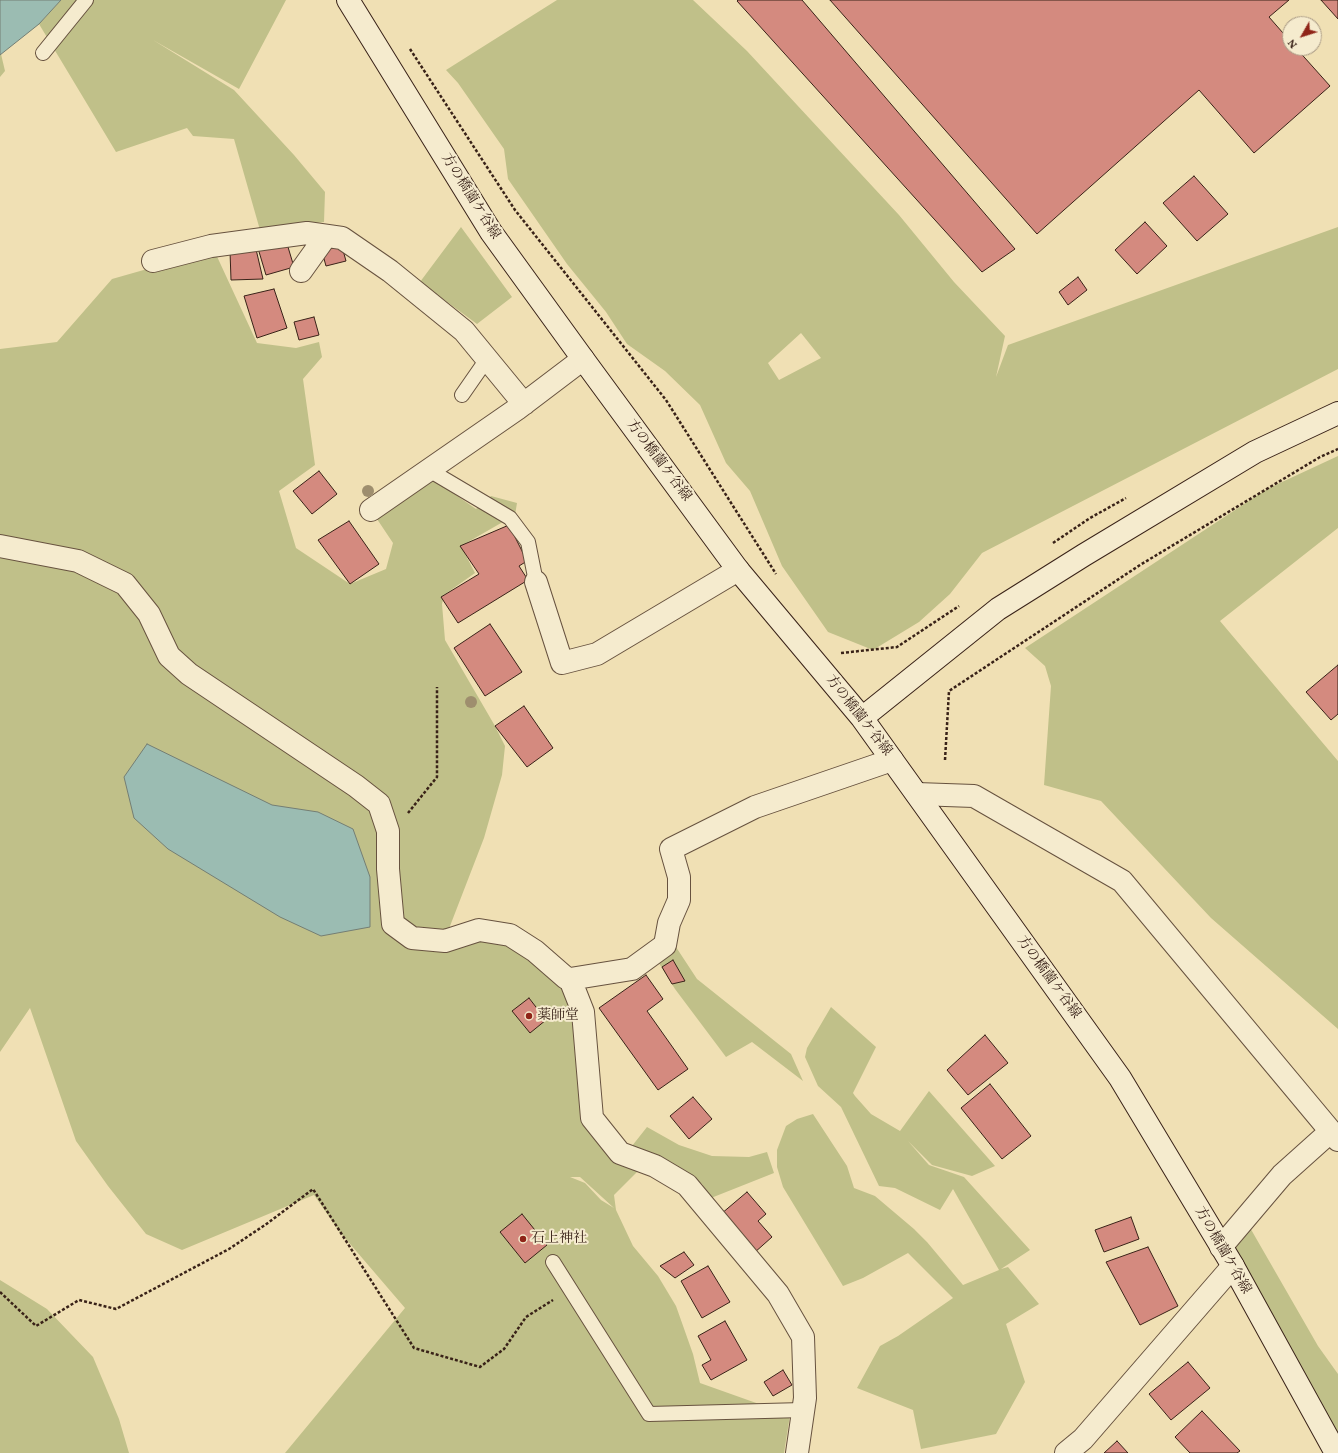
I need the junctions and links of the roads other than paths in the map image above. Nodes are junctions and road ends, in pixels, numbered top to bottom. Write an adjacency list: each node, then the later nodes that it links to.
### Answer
1 (86, 0): 3 (lane)
2 (348, 0): 8 (street, 方の橋薗ケ谷線)
3 (43, 53)
4 (326, 236): 5 (street); 6 (street); 7 (street)
5 (152, 262)
6 (301, 271)
7 (487, 359): 9 (lane); 10 (street)
8 (582, 359): 10 (street); 15 (street, 方の橋薗ケ谷線)
9 (462, 395)
10 (524, 404): 12 (street)
11 (1338, 413): 17 (street)
12 (429, 470): 13 (street); 16 (lane)
13 (371, 510)
14 (0, 546): 20 (street)
15 (738, 570): 16 (street); 17 (street, 方の橋薗ケ谷線)
16 (536, 582)
17 (862, 718): 18 (street, 方の橋薗ケ谷線)
18 (892, 760): 19 (street, 方の橋薗ケ谷線); 20 (street)
19 (917, 794): 21 (street); 22 (street, 方の橋薗ケ谷線)
20 (570, 979): 25 (street)
21 (1334, 1136): 22 (street)
22 (1221, 1247): 24 (street, 方の橋薗ケ谷線)
23 (553, 1262): 25 (lane)
24 (1232, 1266): 27 (street); 28 (street, 方の橋薗ケ谷線)
25 (803, 1410): 26 (street)
26 (798, 1453)
27 (1066, 1453)
28 (1336, 1453)

